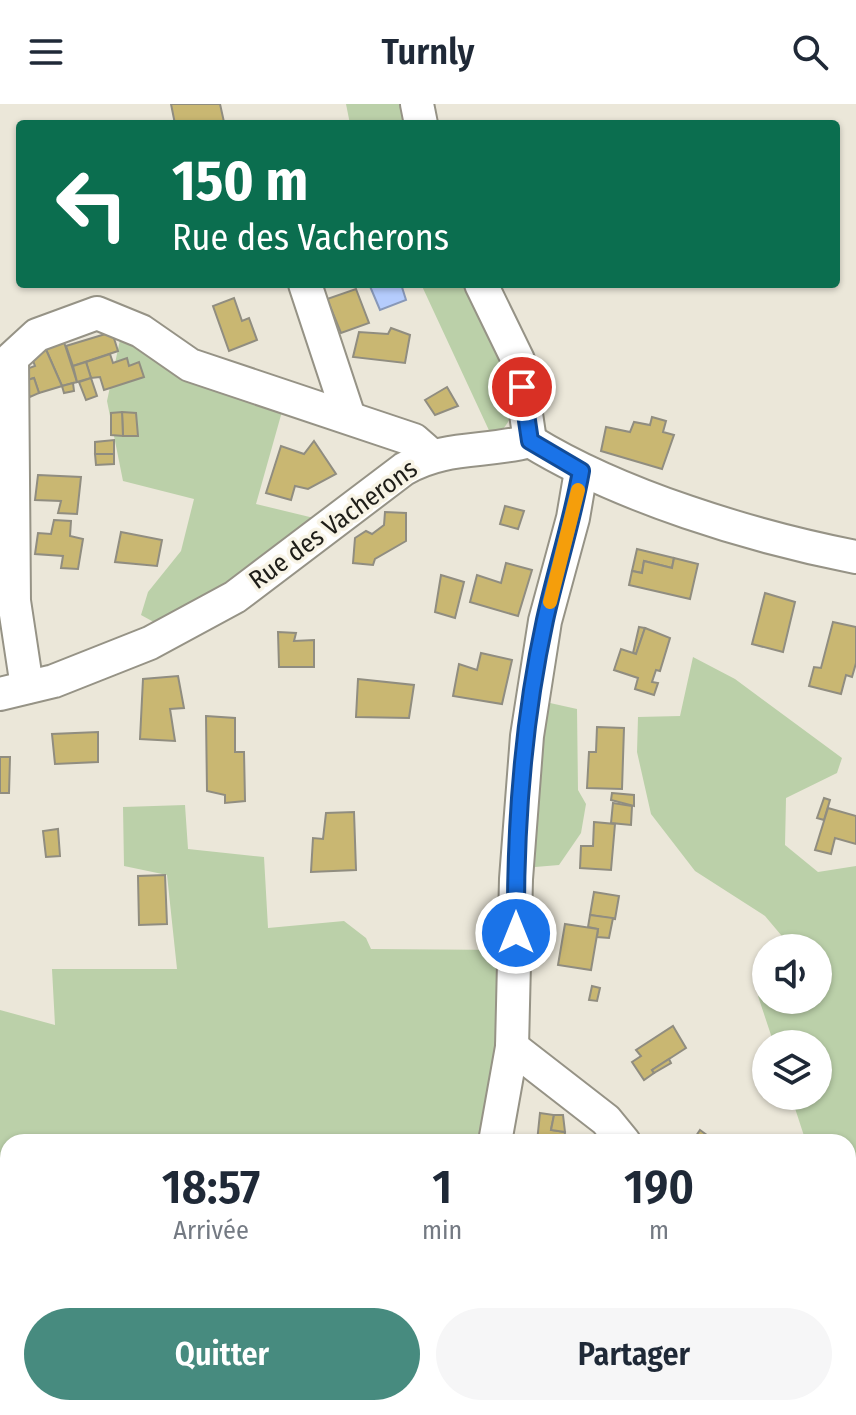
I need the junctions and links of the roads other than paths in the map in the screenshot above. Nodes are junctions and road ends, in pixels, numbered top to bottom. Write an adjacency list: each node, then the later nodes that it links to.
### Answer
1 (306, 288): 3 (street)
2 (483, 288): 4 (street)
3 (349, 417): 5 (street); 6 (street)
4 (530, 441): 6 (street, Rue des Vacherons); 7 (street)
5 (6, 449): 9 (street)
6 (430, 454): 9 (street, Rue des Vacherons)
7 (581, 471): 8 (street); 10 (street)
8 (856, 557)
9 (13, 690)
10 (512, 1047): 11 (street); 12 (street)
11 (496, 1134)
12 (617, 1134)

